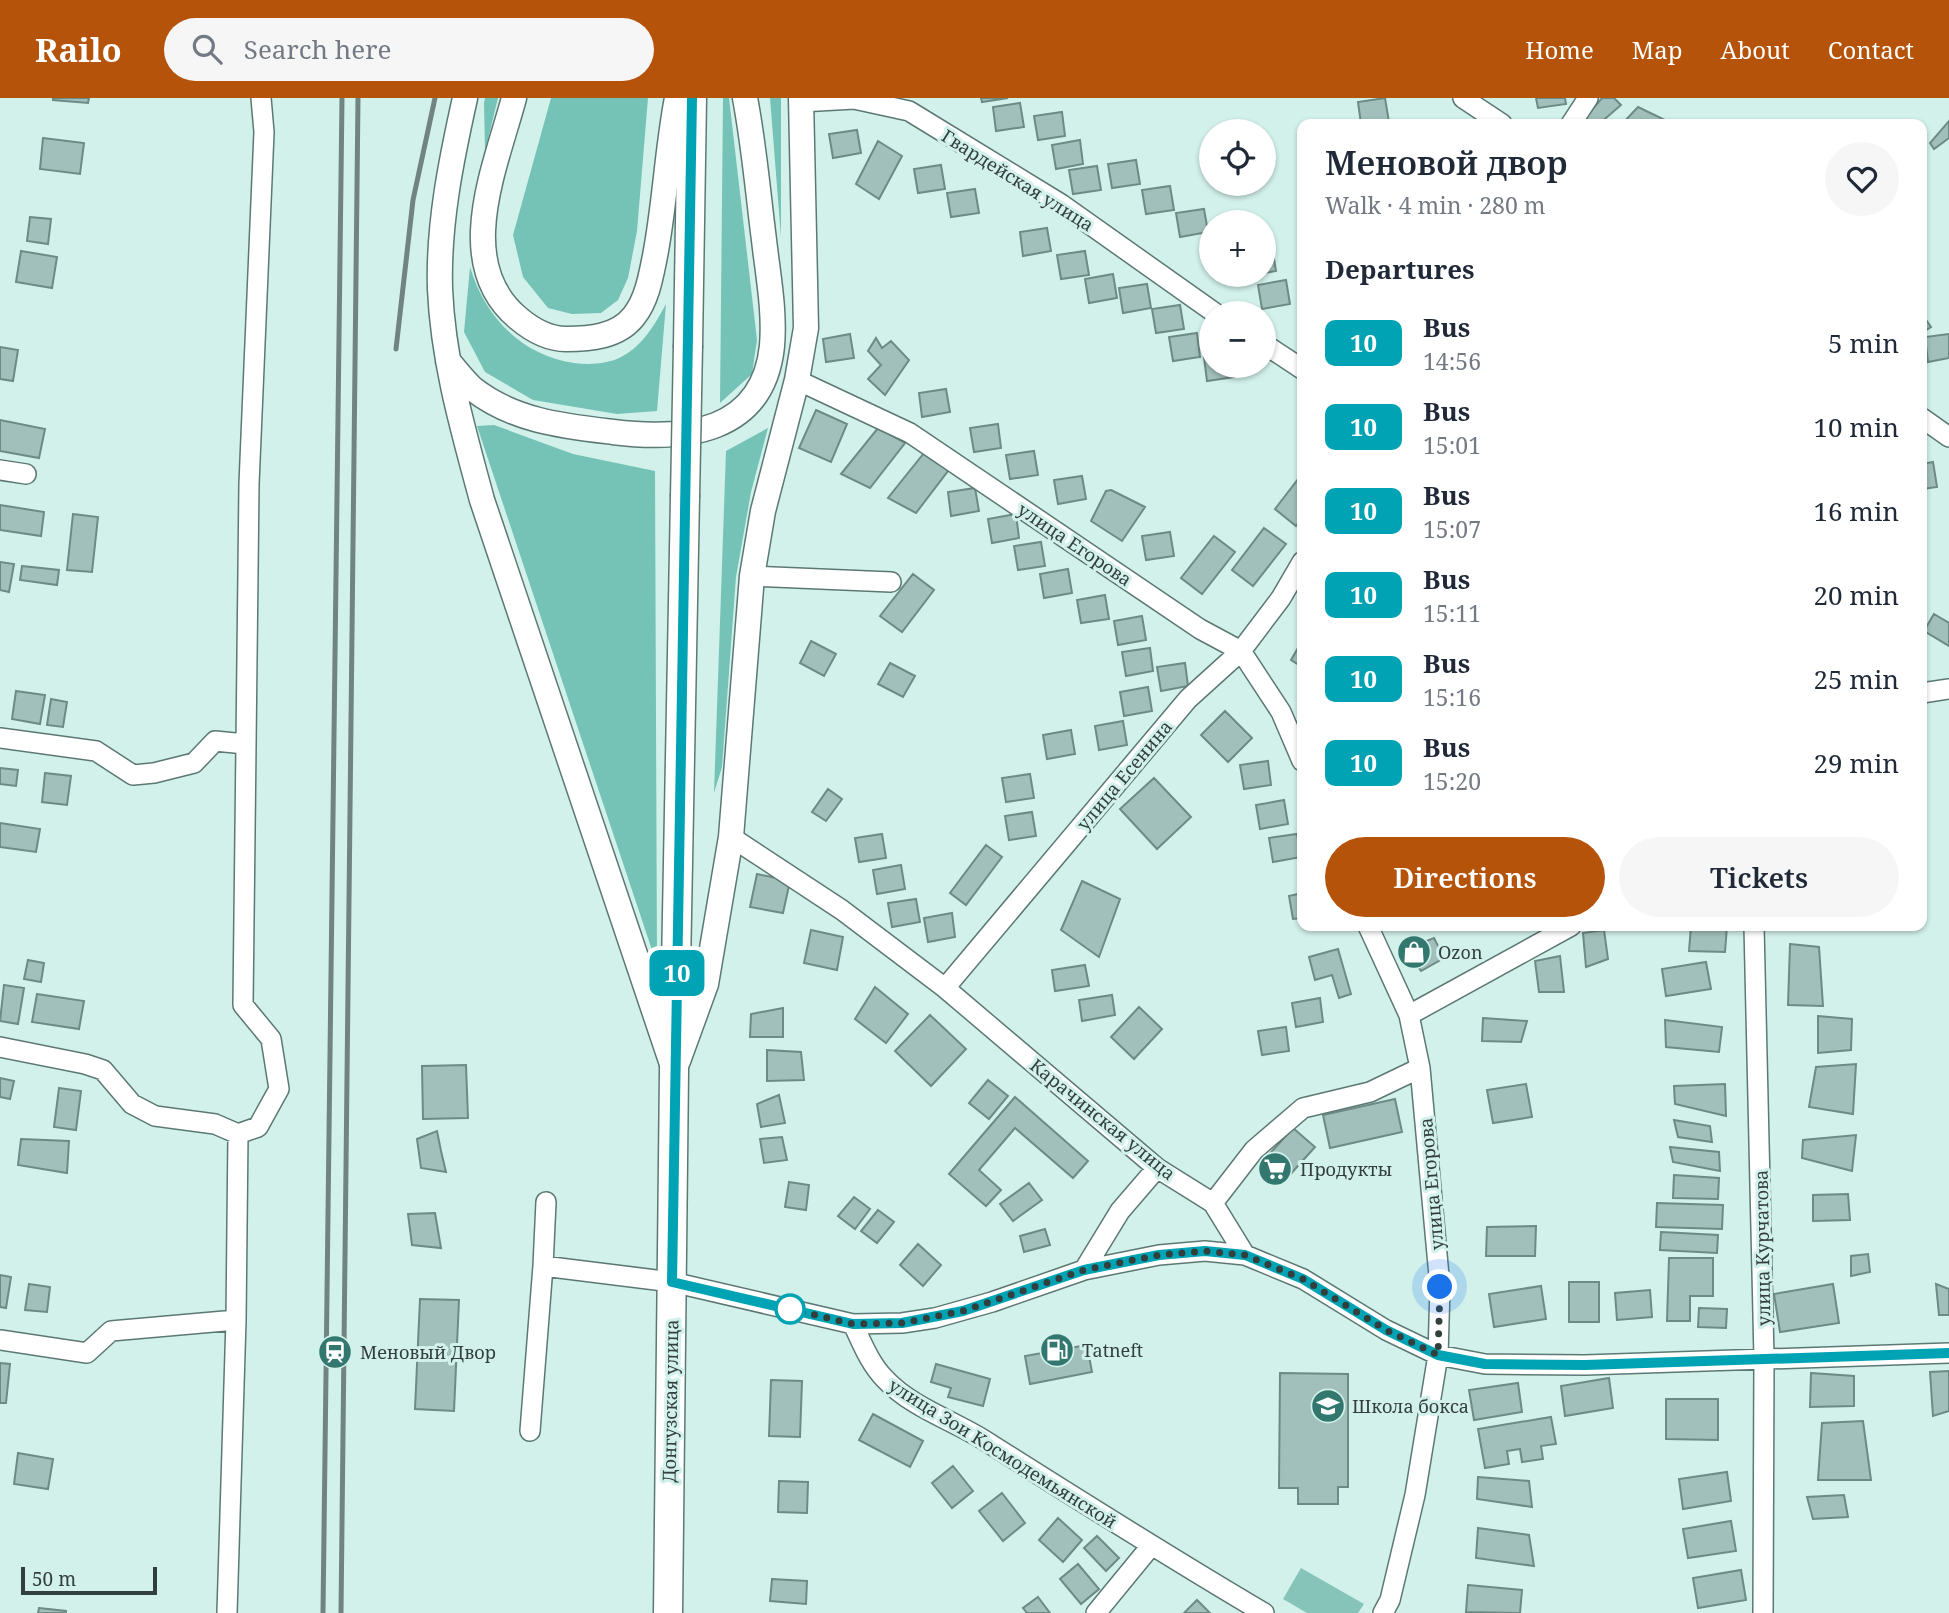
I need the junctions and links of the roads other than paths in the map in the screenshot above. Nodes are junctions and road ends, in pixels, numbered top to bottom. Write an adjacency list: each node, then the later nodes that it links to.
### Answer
1 (261, 98): 28 (street)
2 (465, 98): 14 (main road)
3 (514, 98): 4 (main road)
4 (677, 98)
5 (692, 98): 38 (highway, Донгузская улица, bridge)
6 (745, 98): 14 (main road)
7 (1463, 98): 10 (street)
8 (1588, 98): 11 (street)
9 (801, 100): 12 (street, Гвардейская улица); 16 (main road)
10 (1494, 119)
11 (1574, 119)
12 (1199, 302)
13 (1276, 352): 15 (street)
14 (447, 361): 38 (main road)
15 (1297, 366)
16 (797, 380): 22 (main road); 24 (street, улица Егорова)
17 (1927, 422): 18 (street)
18 (1949, 437)
19 (0, 470): 20 (street)
20 (26, 474)
21 (1297, 571): 24 (street, улица Есенина)
22 (752, 576): 23 (street); 30 (main road)
23 (891, 582)
24 (1241, 651): 29 (street, улица Егорова); 34 (street, улица Есенина)
25 (1949, 689): 26 (street)
26 (1927, 692)
27 (0, 738): 28 (street)
28 (246, 744): 39 (street)
29 (1297, 749)
30 (731, 837): 34 (street, Карачинская улица); 38 (main road)
31 (1370, 931): 35 (street, улица Егорова)
32 (1562, 931): 35 (street)
33 (1754, 931): 52 (street, улица Курчатова)
34 (945, 988): 40 (street, Карачинская улица)
35 (1409, 1015): 37 (street, улица Егорова)
36 (0, 1047): 39 (street)
37 (1420, 1068): 42 (street); 51 (street, улица Егорова)
38 (674, 1071): 46 (highway, Донгузская улица)
39 (238, 1134): 47 (street)
40 (1157, 1168): 42 (street, Карачинская улица); 45 (street)
41 (546, 1202): 44 (street)
42 (1213, 1203): 43 (street, Карачинская улица)
43 (1245, 1255): 45 (street); 51 (street)
44 (543, 1266): 46 (street); 53 (street)
45 (1084, 1270): 48 (street)
46 (672, 1282): 48 (street); 56 (highway, Донгузская улица)
47 (236, 1320): 49 (street); 55 (street)
48 (853, 1324): 54 (street, улица Зои Космодемьянской)
49 (0, 1340)
50 (1949, 1353): 52 (street)
51 (1438, 1355): 52 (street); 59 (street, улица Егорова)
52 (1764, 1358): 60 (street, улица Курчатова)
53 (530, 1430)
54 (1151, 1546): 57 (street); 58 (street, улица Зои Космодемьянской)
55 (227, 1613)
56 (668, 1613)
57 (1096, 1613)
58 (1264, 1613)
59 (1383, 1613)
60 (1763, 1613)

